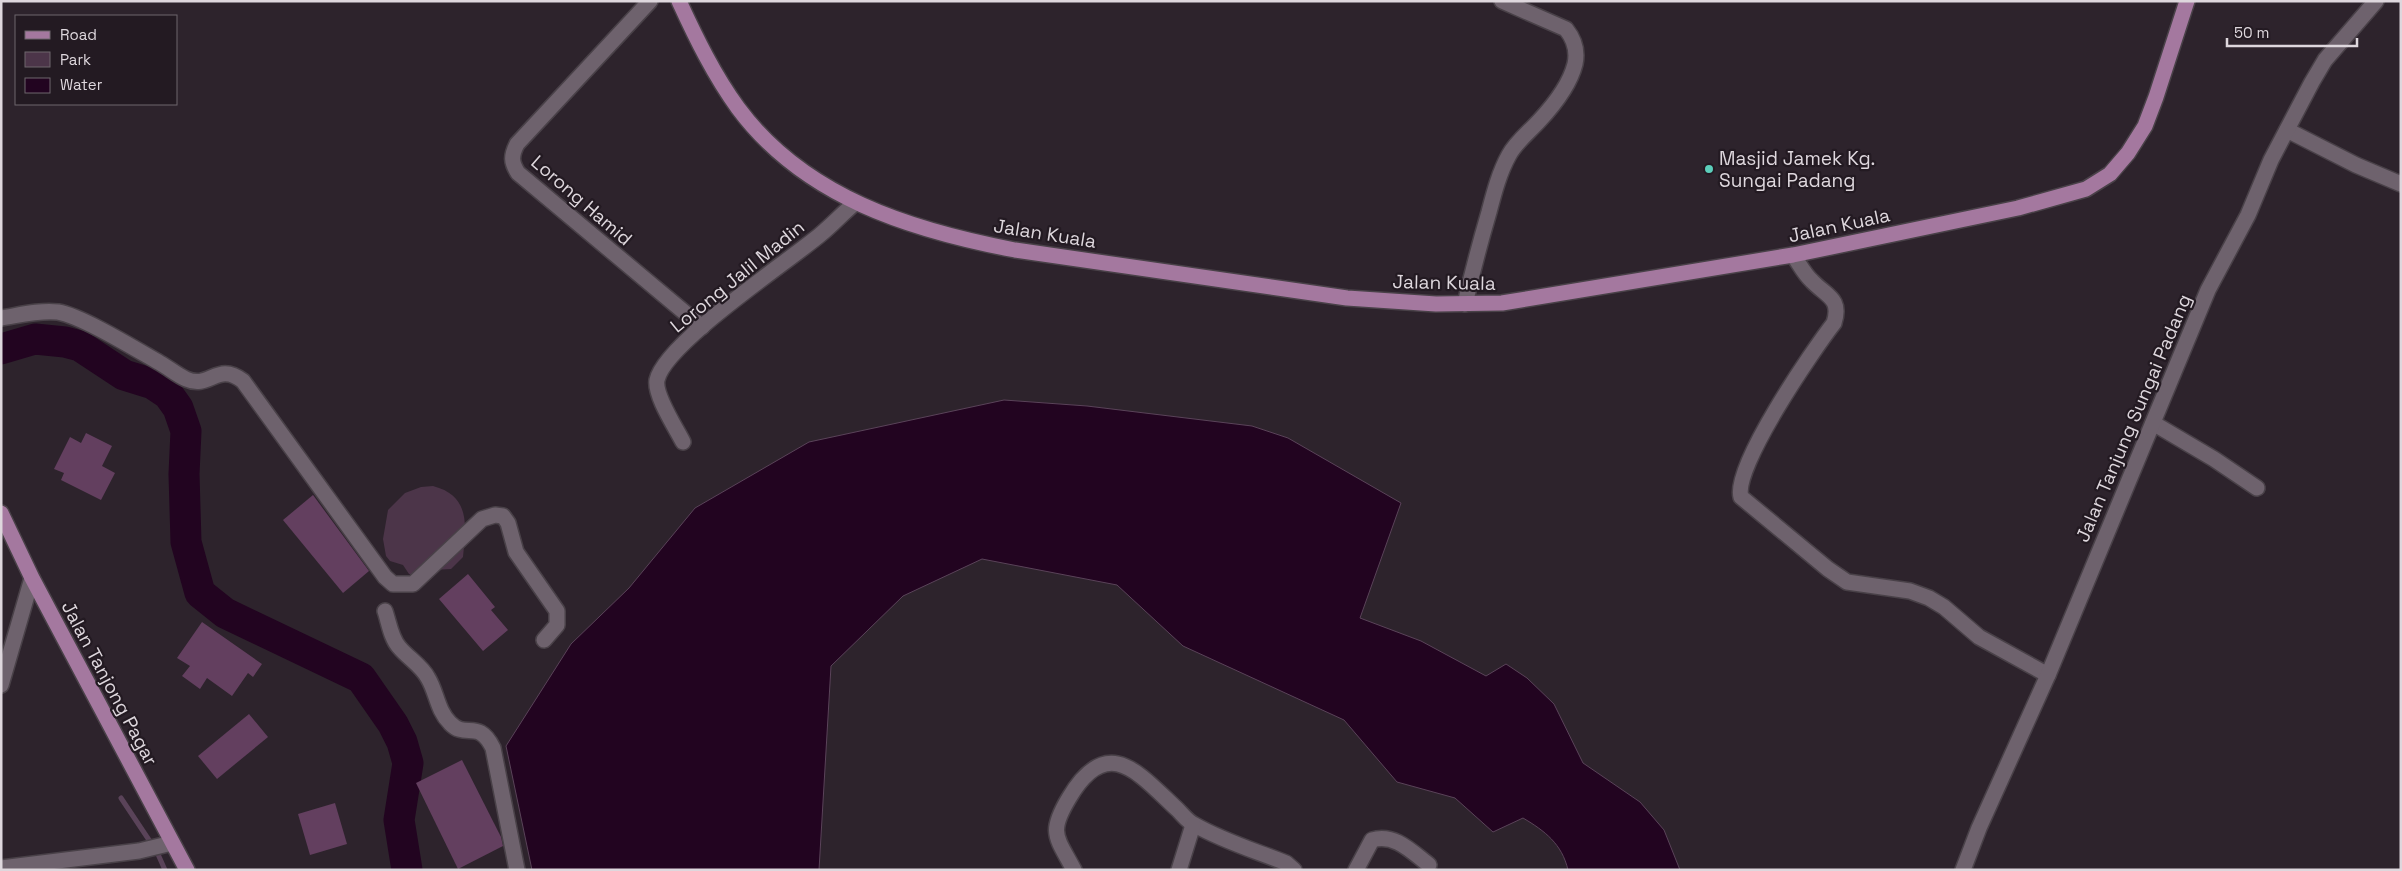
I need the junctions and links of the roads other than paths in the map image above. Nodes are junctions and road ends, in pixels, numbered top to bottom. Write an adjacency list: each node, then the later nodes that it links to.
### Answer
1 (650, 1): 12 (street, Lorong Hamid)
2 (679, 1): 8 (main road, Jalan Kuala)
3 (1502, 1): 10 (street)
4 (2187, 1): 9 (main road, Jalan Kuala)
5 (2376, 1): 6 (street, Jalan Tanjung Sungai Padang)
6 (2288, 130): 7 (street); 13 (street, Jalan Tanjung Sungai Padang)
7 (2401, 184)
8 (855, 203): 10 (main road, Jalan Kuala); 12 (street, Lorong Jalil Madin)
9 (1793, 255): 10 (main road, Jalan Kuala); 20 (street)
10 (1465, 304)
11 (1, 318): 19 (street)
12 (702, 327): 14 (street, Lorong Jalil Madin)
13 (2153, 423): 15 (street); 20 (street, Jalan Tanjung Sungai Padang)
14 (683, 442)
15 (2257, 488)
16 (1, 513): 17 (main road, Jalan Tanjong Pagar)
17 (32, 578): 21 (street); 23 (main road, Jalan Tanjong Pagar)
18 (385, 611): 27 (street)
19 (544, 640)
20 (2048, 676): 32 (street, Jalan Tanjung Sungai Padang)
21 (1, 685)
22 (1193, 825): 28 (street); 29 (street); 30 (street)
23 (172, 842): 25 (street); 26 (main road, Jalan Tanjong Pagar)
24 (1429, 865): 31 (street)
25 (1, 868)
26 (187, 870)
27 (517, 870)
28 (1074, 870)
29 (1179, 870)
30 (1294, 870)
31 (1356, 870)
32 (1963, 870)

